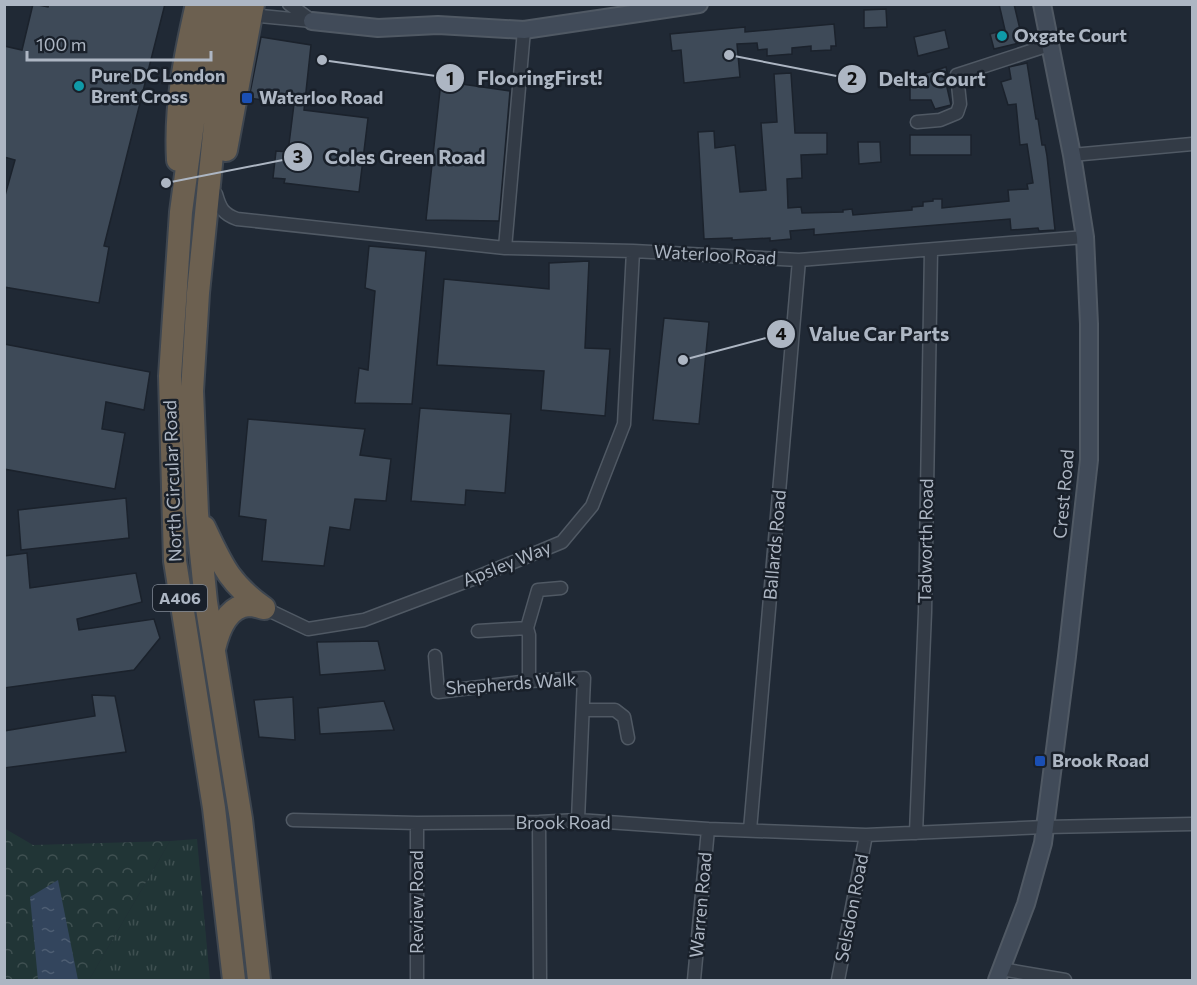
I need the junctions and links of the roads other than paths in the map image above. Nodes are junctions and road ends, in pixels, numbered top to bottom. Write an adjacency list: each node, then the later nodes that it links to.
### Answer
1 (289, 4): 5 (street)
2 (1042, 4): 7 (street, Crest Road)
3 (687, 5): 6 (street)
4 (228, 10): 5 (street); 11 (highway, A406); 16 (highway, North Circular Road / A406); 39 (highway, North Circular Road / A406)
5 (312, 21): 6 (street)
6 (524, 30): 13 (street)
7 (1049, 45): 8 (street); 10 (street, Crest Road)
8 (917, 122)
9 (1192, 144): 10 (street)
10 (1072, 155): 12 (street, Crest Road)
11 (216, 194): 13 (street, Waterloo Road); 16 (highway, A406)
12 (1085, 237): 14 (street, Waterloo Road); 33 (street, Crest Road)
13 (505, 248): 15 (street, Waterloo Road)
14 (931, 250): 17 (street, Waterloo Road); 36 (street, Tadworth Road)
15 (633, 251): 17 (street, Waterloo Road); 20 (street, Apsley Way)
16 (202, 256): 18 (highway, North Circular Road / A406)
17 (799, 260): 35 (street, Ballards Road)
18 (197, 513): 20 (highway); 23 (highway, North Circular Road / A406)
19 (561, 588): 21 (street)
20 (264, 608): 23 (highway)
21 (527, 628): 22 (street); 25 (street)
22 (478, 631)
23 (213, 652): 40 (highway, North Circular Road / A406)
24 (435, 656): 25 (street, Shepherds Walk)
25 (530, 681): 26 (street, Shepherds Walk)
26 (583, 710): 27 (street); 29 (street, Shepherds Walk)
27 (628, 738)
28 (293, 820): 31 (street, Brook Road)
29 (578, 820): 30 (street, Brook Road); 34 (street, Brook Road)
30 (539, 822): 31 (street, Brook Road); 42 (street)
31 (417, 823): 41 (street, Review Road)
32 (1192, 824): 33 (street, Brook Road)
33 (1045, 827): 36 (street, Brook Road); 38 (street, Crest Road)
34 (708, 829): 35 (street, Brook Road); 43 (street, Warren Road)
35 (750, 830): 37 (street, Brook Road)
36 (916, 833): 37 (street, Brook Road)
37 (866, 835): 44 (street, Selsdon Road)
38 (999, 975): 45 (street)
39 (234, 981)
40 (259, 981)
41 (417, 981)
42 (540, 981)
43 (694, 981)
44 (838, 981)
45 (1065, 981)

